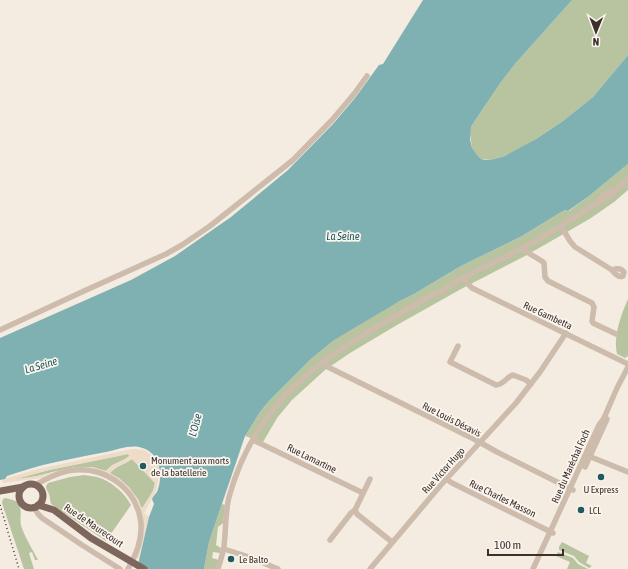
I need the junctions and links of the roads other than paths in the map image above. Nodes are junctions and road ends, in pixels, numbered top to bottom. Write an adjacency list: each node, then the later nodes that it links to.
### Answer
1 (367, 76): 7 (street)
2 (628, 179): 3 (street)
3 (561, 226): 4 (street); 5 (street)
4 (523, 248): 6 (street); 9 (street)
5 (612, 270)
6 (464, 277): 8 (street, Rue Gambetta); 11 (street)
7 (0, 330)
8 (566, 333): 12 (street, Rue Gambetta); 13 (street, Rue Victor Hugo)
9 (616, 334)
10 (458, 346): 13 (street)
11 (324, 361): 14 (street); 15 (street, Rue Louis Désavis)
12 (627, 368): 16 (street, Rue du Maréchal Foch)
13 (531, 384): 15 (street, Rue Victor Hugo)
14 (253, 440): 24 (street, Rue Lamartine); 34 (street)
15 (479, 442): 19 (street, Rue Victor Hugo); 22 (street, Rue Louis Désavis)
16 (588, 456): 17 (street); 22 (street, Rue du Maréchal Foch)
17 (628, 472)
18 (370, 479): 24 (street)
19 (446, 479): 31 (street, Rue Charles Masson); 33 (street, Rue Victor Hugo)
20 (35, 485): 21 (main road); 27 (main road); 36 (street)
21 (23, 487): 23 (main road); 26 (main road)
22 (572, 490): 31 (street, Rue du Maréchal Foch)
23 (0, 491)
24 (363, 493): 30 (street)
25 (0, 495): 26 (main road)
26 (19, 496): 28 (main road)
27 (42, 497): 28 (main road); 29 (main road, Rue de Maurecourt)
28 (36, 506): 29 (main road, Rue de Maurecourt); 35 (street)
29 (54, 510): 37 (main road, Rue de Maurecourt)
30 (355, 510): 32 (street); 33 (street)
31 (552, 532): 41 (street, Rue du Maréchal Foch); 42 (street, Rue du Maréchal Foch)
32 (330, 540)
33 (392, 542): 40 (street, Rue Victor Hugo)
34 (224, 549): 38 (street); 39 (street)
35 (120, 569)
36 (128, 569)
37 (144, 569)
38 (218, 569)
39 (278, 569)
40 (370, 569)
41 (533, 569)
42 (536, 569)

